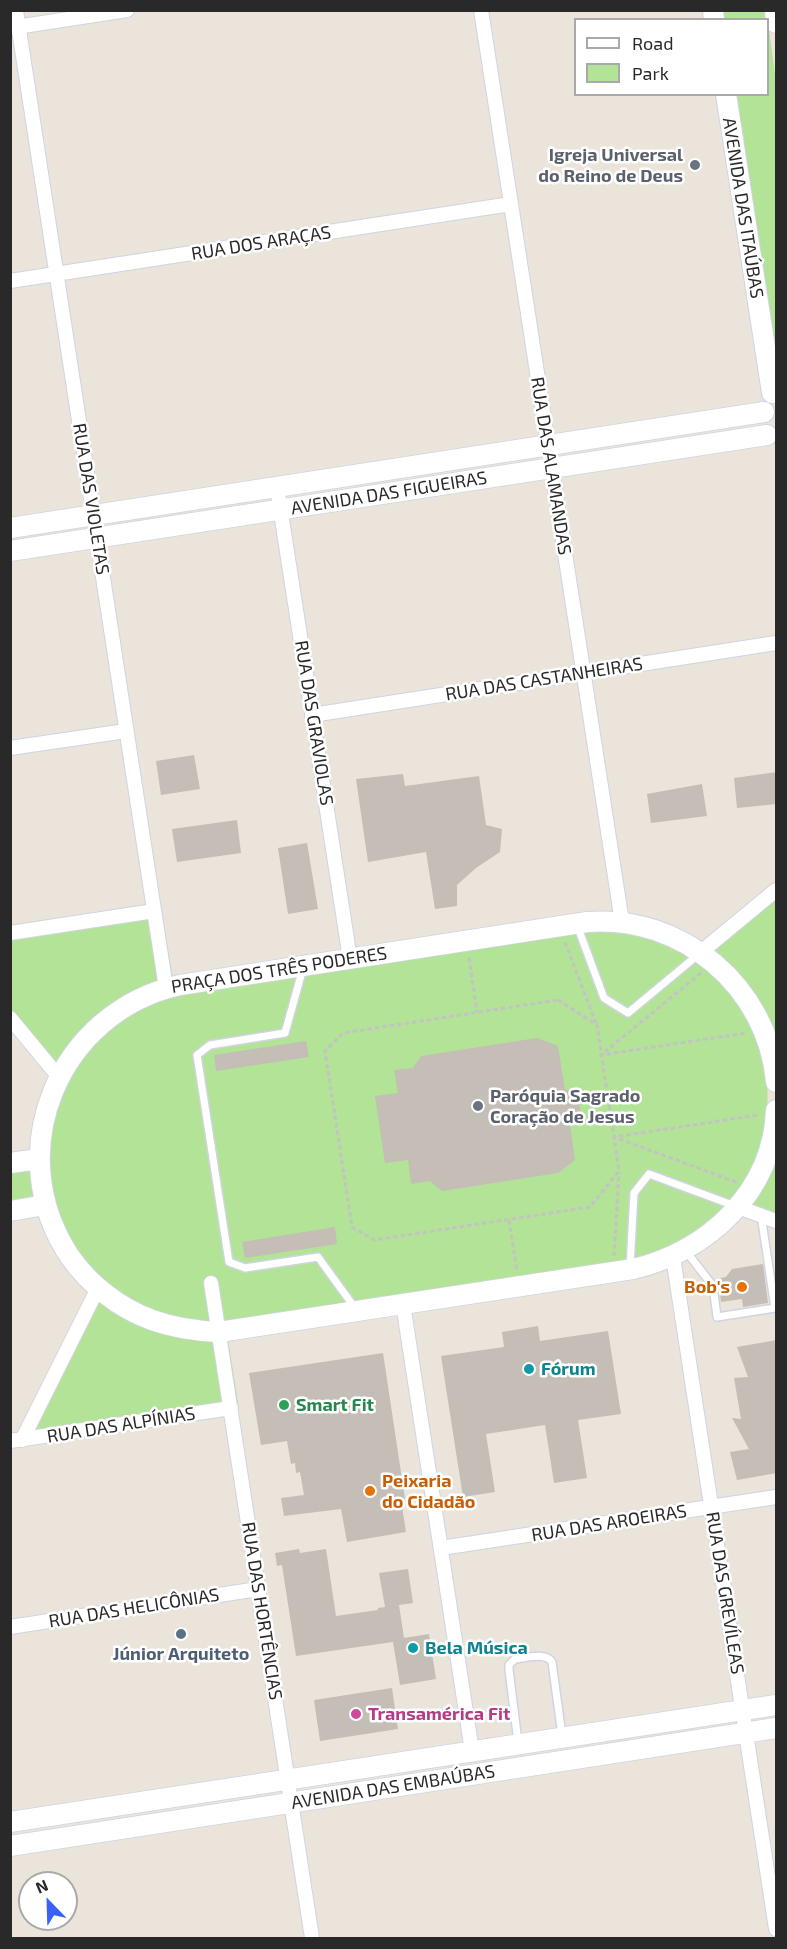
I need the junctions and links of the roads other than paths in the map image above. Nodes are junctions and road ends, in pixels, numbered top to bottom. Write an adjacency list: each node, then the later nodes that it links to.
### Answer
1 (16, 10): 6 (street, RUA DAS VIOLETAS)
2 (128, 10): 6 (street)
3 (481, 10): 8 (street, RUA DAS ALAMANDAS)
4 (775, 10): 5 (street)
5 (777, 23)
6 (14, 28): 9 (street, RUA DAS VIOLETAS)
7 (726, 96): 11 (street, AVENIDA DAS ITAÚBAS)
8 (511, 204): 9 (street, RUA DOS ARAÇAS); 14 (street, RUA DAS ALAMANDAS)
9 (56, 274): 10 (street, RUA DOS ARAÇAS); 18 (street, RUA DAS VIOLETAS)
10 (10, 281)
11 (774, 390): 12 (street)
12 (764, 412): 13 (street, AVENIDA DAS FIGUEIRAS); 14 (street, AVENIDA DAS FIGUEIRAS)
13 (772, 441): 15 (street, AVENIDA DAS FIGUEIRAS)
14 (548, 445): 15 (street, RUA DAS ALAMANDAS); 16 (street, AVENIDA DAS FIGUEIRAS)
15 (552, 468): 17 (street, AVENIDA DAS FIGUEIRAS); 23 (street, RUA DAS ALAMANDAS)
16 (277, 487): 17 (street, RUA DAS GRAVIOLAS); 18 (street, AVENIDA DAS FIGUEIRAS)
17 (281, 510): 20 (street, AVENIDA DAS FIGUEIRAS); 24 (street, RUA DAS GRAVIOLAS)
18 (93, 515): 19 (street, AVENIDA DAS FIGUEIRAS); 20 (street, RUA DAS VIOLETAS)
19 (10, 528)
20 (97, 538): 21 (street, AVENIDA DAS FIGUEIRAS); 25 (street, RUA DAS VIOLETAS)
21 (10, 551)
22 (777, 643): 23 (street, RUA DAS CASTANHEIRAS)
23 (583, 673): 24 (street, RUA DAS CASTANHEIRAS); 29 (street, RUA DAS ALAMANDAS)
24 (312, 715): 33 (street, RUA DAS GRAVIOLAS)
25 (126, 731): 26 (street); 28 (street, RUA DAS VIOLETAS)
26 (10, 748)
27 (777, 890): 32 (street)
28 (154, 911): 31 (street); 35 (street, RUA DAS VIOLETAS)
29 (622, 922): 30 (street, PRAÇA DOS TRÊS PODERES); 32 (street, PRAÇA DOS TRÊS PODERES)
30 (568, 925): 32 (lane); 33 (street, PRAÇA DOS TRÊS PODERES)
31 (10, 933)
32 (708, 957): 37 (street, PRAÇA DOS TRÊS PODERES)
33 (350, 959): 34 (street, PRAÇA DOS TRÊS PODERES)
34 (304, 966): 35 (street, PRAÇA DOS TRÊS PODERES); 53 (lane)
35 (166, 988): 38 (street, PRAÇA DOS TRÊS PODERES)
36 (10, 1018): 38 (street)
37 (770, 1041): 39 (street, PRAÇA DOS TRÊS PODERES)
38 (58, 1076): 41 (street, PRAÇA DOS TRÊS PODERES)
39 (777, 1082)
40 (776, 1111): 44 (street, PRAÇA DOS TRÊS PODERES)
41 (39, 1159): 42 (street); 43 (street, PRAÇA DOS TRÊS PODERES)
42 (10, 1163)
43 (45, 1205): 45 (street); 51 (street, PRAÇA DOS TRÊS PODERES)
44 (738, 1207): 46 (street); 48 (street, PRAÇA DOS TRÊS PODERES); 49 (lane)
45 (10, 1211)
46 (761, 1215): 47 (street); 48 (lane)
47 (777, 1221)
48 (679, 1254): 49 (street, PRAÇA DOS TRÊS PODERES); 58 (street, RUA DAS GREVÍLEAS)
49 (621, 1271): 52 (street, PRAÇA DOS TRÊS PODERES)
50 (211, 1283): 54 (street, RUA DAS HORTÊNCIAS)
51 (98, 1288): 54 (street, PRAÇA DOS TRÊS PODERES); 56 (street)
52 (403, 1304): 53 (street, PRAÇA DOS TRÊS PODERES); 59 (street)
53 (357, 1311): 54 (street, PRAÇA DOS TRÊS PODERES)
54 (219, 1332): 55 (street, RUA DAS HORTÊNCIAS)
55 (231, 1408): 56 (street, RUA DAS ALPÍNIAS); 60 (street, RUA DAS HORTÊNCIAS)
56 (16, 1441)
57 (777, 1497): 58 (street, RUA DAS AROEIRAS)
58 (712, 1507): 59 (street, RUA DAS AROEIRAS); 63 (street, RUA DAS GREVÍLEAS)
59 (441, 1548): 68 (street)
60 (258, 1589): 61 (street, RUA DAS HELICÔNIAS); 69 (street, RUA DAS HORTÊNCIAS)
61 (10, 1627)
62 (777, 1705): 63 (street, AVENIDA DAS EMBAÚBAS)
63 (743, 1710): 65 (street, RUA DAS GREVÍLEAS); 66 (street, AVENIDA DAS EMBAÚBAS)
64 (777, 1728): 65 (street, AVENIDA DAS EMBAÚBAS)
65 (746, 1733): 70 (street, AVENIDA DAS EMBAÚBAS); 73 (street, RUA DAS GREVÍLEAS)
66 (562, 1737): 67 (street, AVENIDA DAS EMBAÚBAS); 67 (lane)
67 (518, 1744): 68 (street, AVENIDA DAS EMBAÚBAS)
68 (472, 1751): 69 (street, AVENIDA DAS EMBAÚBAS)
69 (288, 1779): 70 (street, RUA DAS HORTÊNCIAS); 71 (street, AVENIDA DAS EMBAÚBAS)
70 (291, 1802): 72 (street, AVENIDA DAS EMBAÚBAS); 74 (street, RUA DAS HORTÊNCIAS)
71 (10, 1822)
72 (10, 1846)
73 (777, 1929)
74 (312, 1938)

